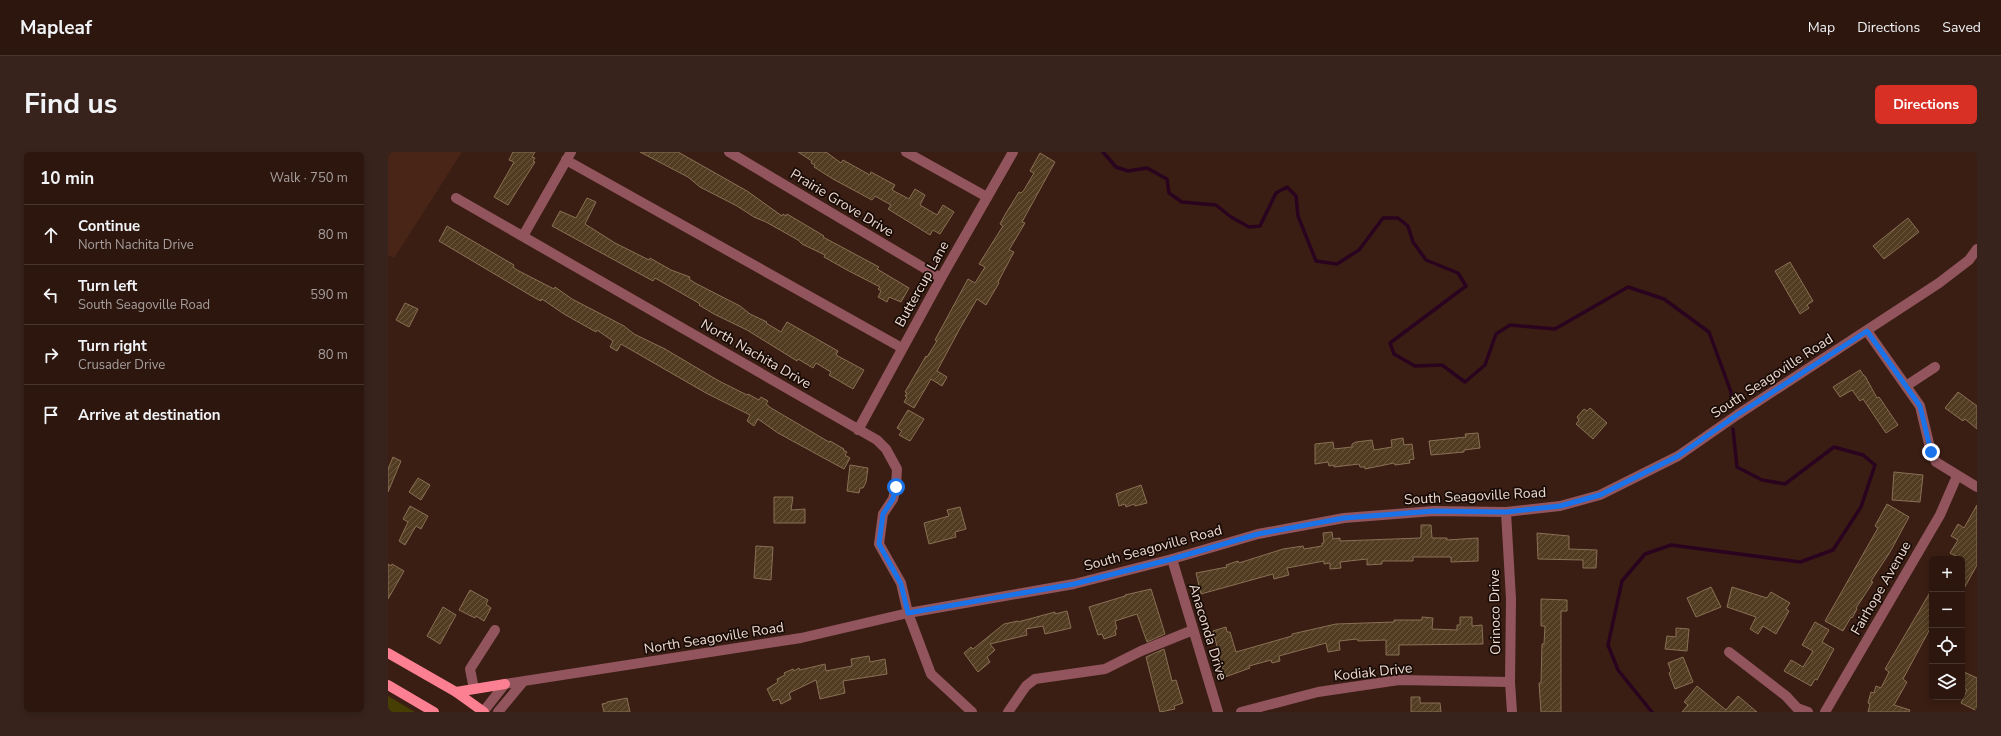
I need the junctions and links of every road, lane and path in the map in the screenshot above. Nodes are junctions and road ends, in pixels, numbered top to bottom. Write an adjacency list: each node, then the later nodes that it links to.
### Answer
1 (729, 152): 9 (street, Prairie Grove Drive)
2 (906, 152): 5 (street)
3 (1012, 152): 5 (street, Buttercup Lane)
4 (569, 156): 7 (street); 11 (street)
5 (986, 197): 9 (street, Buttercup Lane)
6 (456, 198): 7 (street, North Nachita Drive)
7 (523, 236): 14 (street, North Nachita Drive)
8 (1977, 249): 10 (street, South Seagoville Road)
9 (941, 278): 11 (street, Buttercup Lane)
10 (1867, 331): 13 (street); 17 (street, South Seagoville Road)
11 (902, 348): 14 (street, Buttercup Lane)
12 (1935, 367): 13 (street)
13 (1906, 386): 15 (street)
14 (858, 430): 19 (street, North Nachita Drive)
15 (1957, 476): 16 (street); 39 (street, Fairhope Avenue)
16 (1977, 487)
17 (1506, 512): 18 (street, South Seagoville Road); 25 (street, Orinoco Drive)
18 (1172, 559): 19 (street, South Seagoville Road); 21 (street, Anaconda Drive)
19 (908, 613): 24 (street, North Seagoville Road); 33 (street, North Nachita Drive)
20 (495, 630): 28 (street)
21 (1193, 630): 34 (street); 35 (street, Anaconda Drive)
22 (1729, 652): 38 (street)
23 (388, 653): 29 (main road)
24 (522, 682): 26 (street, North Seagoville Road); 32 (street)
25 (1510, 682): 36 (street, Kodiak Drive); 37 (street, Orinoco Drive)
26 (505, 684): 28 (main road); 31 (street)
27 (388, 685): 30 (main road)
28 (474, 689): 29 (main road)
29 (456, 692): 31 (main road)
30 (434, 712)
31 (483, 712)
32 (498, 712)
33 (972, 712)
34 (1008, 712)
35 (1218, 712)
36 (1241, 712)
37 (1512, 712)
38 (1808, 712)
39 (1825, 712)

